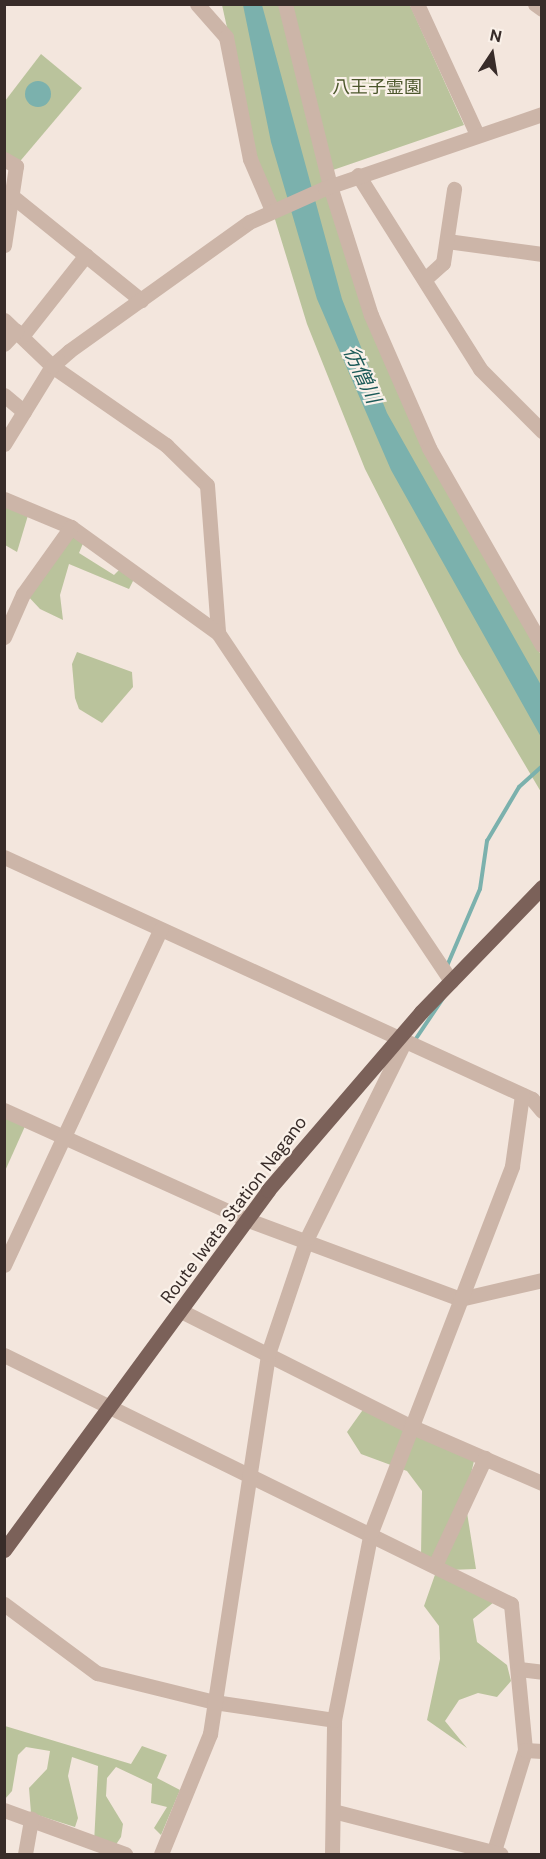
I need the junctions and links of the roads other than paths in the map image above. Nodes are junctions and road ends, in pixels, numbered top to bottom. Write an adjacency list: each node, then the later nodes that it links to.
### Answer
1 (197, 4): 13 (street)
2 (285, 4): 10 (street)
3 (417, 4): 7 (street)
4 (535, 4): 5 (street)
5 (542, 9)
6 (542, 114): 7 (street)
7 (476, 132): 9 (street)
8 (4, 159): 12 (street)
9 (358, 176): 10 (street); 18 (street)
10 (328, 187): 13 (street); 32 (street)
11 (454, 189): 14 (street)
12 (12, 196): 15 (street); 17 (street)
13 (272, 210): 19 (street)
14 (447, 241): 16 (street); 18 (street)
15 (4, 244)
16 (542, 254)
17 (86, 255): 19 (street); 21 (street)
18 (426, 279): 26 (street)
19 (141, 300): 23 (street)
20 (4, 320): 21 (street)
21 (19, 334): 22 (street); 23 (street)
22 (4, 344)
23 (52, 366): 25 (street); 30 (street)
24 (4, 394): 25 (street)
25 (24, 412): 27 (street)
26 (542, 431)
27 (4, 444)
28 (4, 499): 29 (street)
29 (71, 527): 30 (street); 31 (street)
30 (218, 633): 36 (street)
31 (4, 637)
32 (542, 645)
33 (4, 857): 35 (street)
34 (542, 887): 36 (main road, Route Iwata Station Nagano)
35 (160, 930): 37 (street); 41 (street)
36 (451, 981): 37 (main road, Route Iwata Station Nagano)
37 (402, 1039): 38 (street); 42 (main road, Route Iwata Station Nagano); 43 (street)
38 (522, 1095): 40 (street); 46 (street)
39 (4, 1110): 41 (street)
40 (542, 1110)
41 (64, 1137): 42 (street); 44 (street)
42 (248, 1220): 43 (street); 47 (main road, Route Iwata Station Nagano)
43 (307, 1238): 46 (street); 48 (street)
44 (4, 1265)
45 (542, 1280): 46 (street)
46 (460, 1299): 51 (street)
47 (181, 1311): 48 (street); 50 (main road, Route Iwata Station Nagano)
48 (268, 1354): 51 (street); 53 (street)
49 (4, 1355): 50 (street)
50 (112, 1404): 53 (street); 56 (main road, Route Iwata Station Nagano)
51 (410, 1426): 52 (street); 55 (street)
52 (485, 1458): 54 (street); 57 (street)
53 (245, 1471): 55 (street); 61 (street)
54 (542, 1483)
55 (371, 1532): 57 (street); 62 (street)
56 (4, 1550)
57 (435, 1563): 59 (street)
58 (4, 1604): 61 (street)
59 (519, 1669): 60 (street); 63 (street)
60 (542, 1672)
61 (214, 1705): 62 (street); 71 (street)
62 (334, 1720): 66 (street)
63 (525, 1750): 64 (street); 68 (street)
64 (542, 1751)
65 (4, 1810): 67 (street)
66 (333, 1811): 68 (street); 72 (street)
67 (31, 1820): 69 (street); 70 (street)
68 (496, 1853)
69 (25, 1854)
70 (125, 1854)
71 (160, 1854)
72 (332, 1854)

